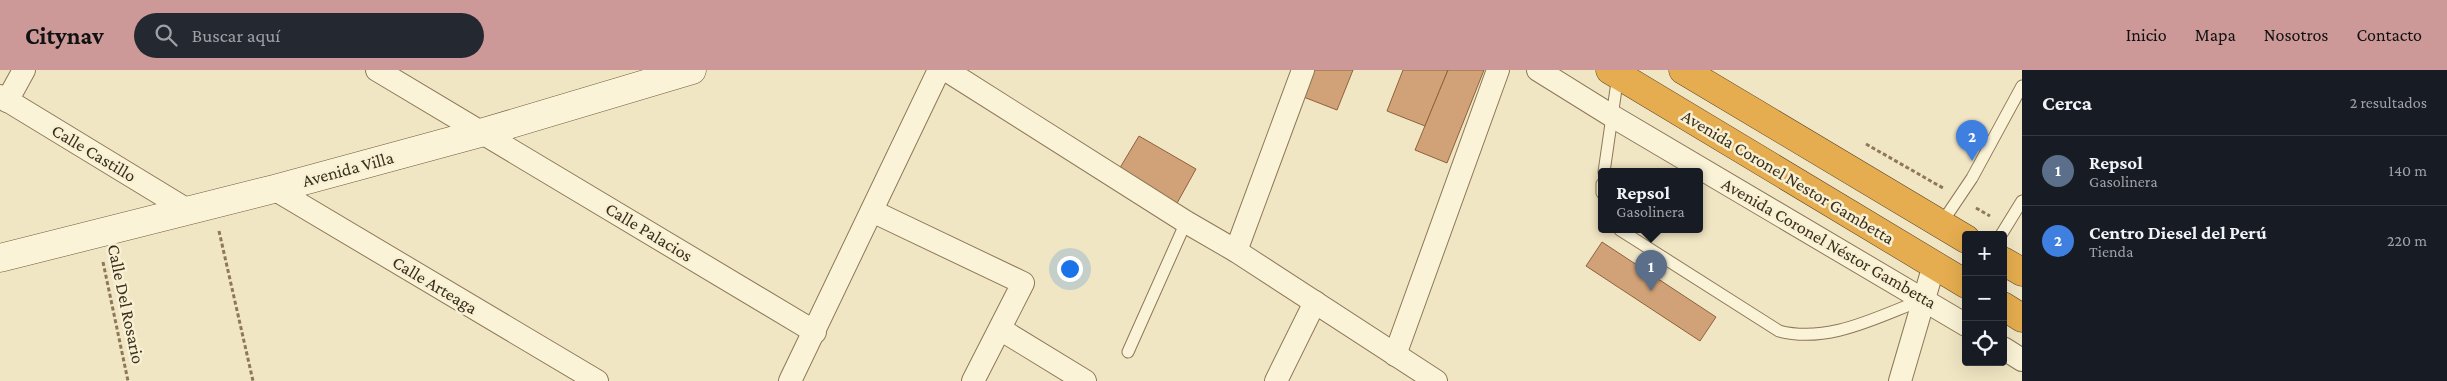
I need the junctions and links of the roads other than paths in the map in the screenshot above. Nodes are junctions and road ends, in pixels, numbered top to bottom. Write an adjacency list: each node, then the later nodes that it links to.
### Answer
1 (24, 70): 12 (street)
2 (377, 70): 14 (street, Calle Palacios)
3 (692, 70): 14 (street, Avenida Villa)
4 (938, 70): 21 (street)
5 (946, 70): 22 (street)
6 (1303, 70): 27 (street)
7 (1498, 70): 42 (street)
8 (1538, 70): 13 (street, Avenida Coronel Néstor Gambetta)
9 (1683, 70): 23 (highway)
10 (1614, 73): 13 (lane); 30 (highway, Avenida Coronel Nestor Gambetta)
11 (2022, 86): 23 (lane)
12 (3, 98): 20 (street, Calle Castillo)
13 (1612, 116): 15 (lane); 16 (street, Avenida Coronel Néstor Gambetta)
14 (484, 132): 18 (street, Avenida Villa); 39 (street, Calle Palacios)
15 (1605, 168)
16 (1701, 168)
17 (1703, 169): 33 (street, Avenida Coronel Néstor Gambetta)
18 (274, 189): 20 (street, Avenida Villa); 44 (street, Calle Arteaga)
19 (2022, 201): 24 (lane)
20 (201, 208): 28 (street, Avenida Villa)
21 (872, 211): 38 (street); 39 (street)
22 (1186, 222): 27 (street); 41 (lane)
23 (1941, 224): 26 (highway)
24 (2003, 231)
25 (1625, 233): 33 (lane)
26 (1962, 237)
27 (1236, 251): 34 (street)
28 (0, 258)
29 (2007, 263): 31 (highway)
30 (1934, 265): 32 (highway, Avenida Coronel Nestor Gambetta); 33 (street)
31 (2022, 272)
32 (1962, 282)
33 (1925, 299): 37 (street, Avenida Coronel Néstor Gambetta); 50 (street)
34 (1315, 302): 42 (street); 48 (street)
35 (2007, 309): 36 (highway)
36 (2022, 318)
37 (1962, 322)
38 (1000, 329): 46 (street); 47 (street)
39 (815, 332): 45 (street)
40 (2007, 351): 43 (street)
41 (1128, 352)
42 (1395, 355): 49 (street)
43 (2022, 360)
44 (597, 381)
45 (790, 381)
46 (974, 381)
47 (1085, 381)
48 (1276, 381)
49 (1436, 381)
50 (1900, 381)

